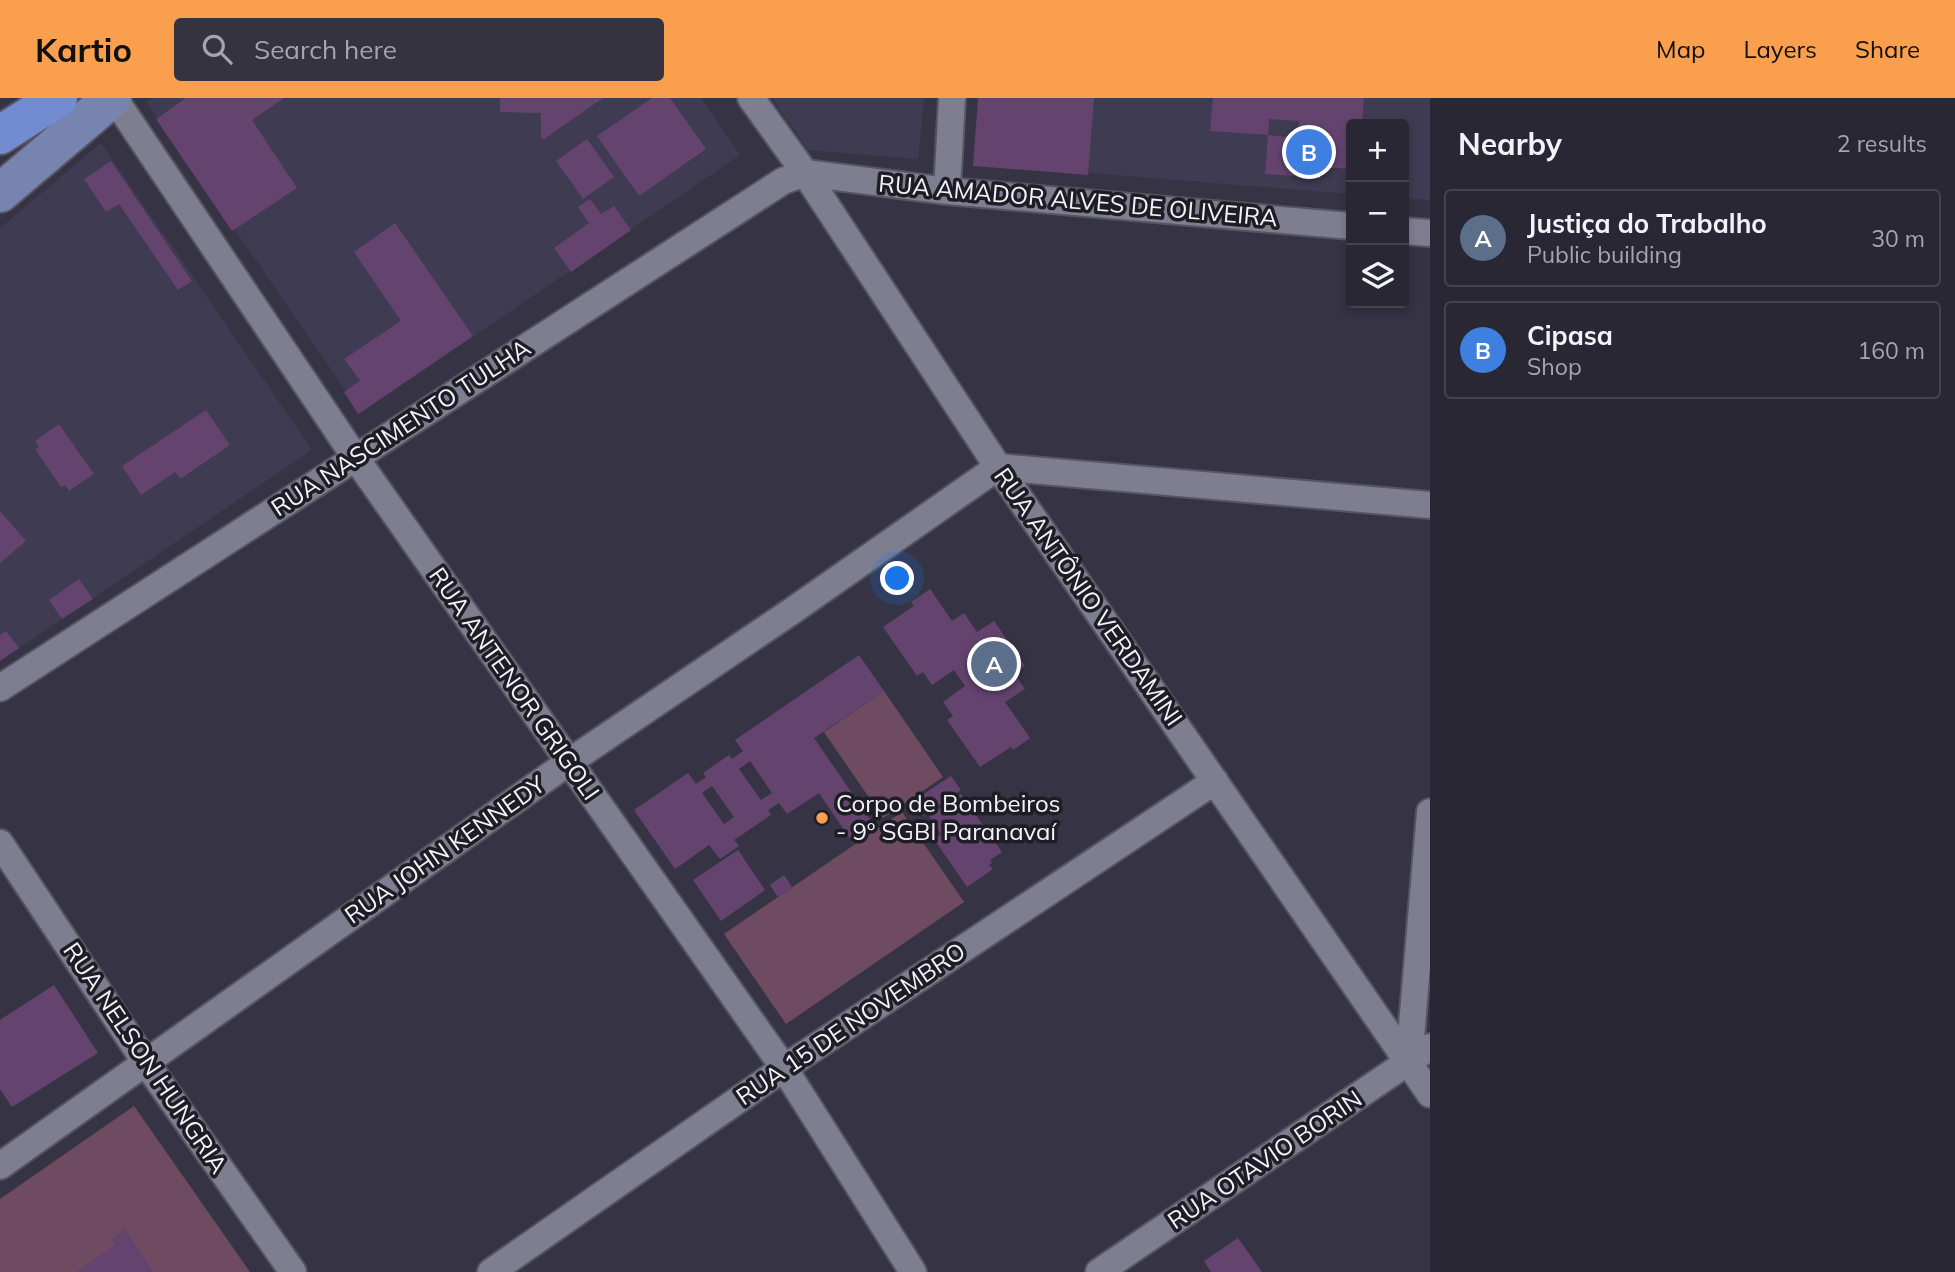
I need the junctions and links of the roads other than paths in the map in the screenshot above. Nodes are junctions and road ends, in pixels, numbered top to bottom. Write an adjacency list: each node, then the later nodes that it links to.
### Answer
1 (21, 98): 6 (main road)
2 (58, 98): 7 (main road)
3 (113, 98): 10 (street); 14 (street, RUA ANTENOR GRIGOLI)
4 (751, 98): 8 (street, RUA ANTÔNIO VERDAMINI)
5 (952, 98): 9 (street)
6 (0, 122)
7 (0, 135)
8 (805, 173): 9 (street, RUA AMADOR ALVES DE OLIVEIRA); 14 (street, RUA NASCIMENTO TULHA); 15 (street, RUA ANTÔNIO VERDAMINI)
9 (947, 191): 11 (street, RUA AMADOR ALVES DE OLIVEIRA)
10 (0, 193)
11 (1346, 226)
12 (1409, 231): 13 (street)
13 (1430, 233)
14 (355, 457): 17 (street, RUA NASCIMENTO TULHA); 18 (street, RUA ANTENOR GRIGOLI)
15 (998, 467): 16 (street); 18 (street, RUA JOHN KENNEDY); 19 (street, RUA ANTÔNIO VERDAMINI)
16 (1430, 505)
17 (0, 688)
18 (569, 762): 23 (street, RUA JOHN KENNEDY); 24 (street, RUA ANTENOR GRIGOLI)
19 (1215, 781): 22 (street, RUA ANTÔNIO VERDAMINI); 24 (street, RUA 15 DE NOVEMBRO)
20 (1430, 812): 22 (street)
21 (0, 843): 23 (street, RUA NELSON HUNGRIA)
22 (1420, 1054): 25 (street, RUA ANTÔNIO VERDAMINI); 30 (street, RUA OTAVIO BORIN)
23 (146, 1063): 26 (street, RUA JOHN KENNEDY); 27 (street, RUA NELSON HUNGRIA)
24 (784, 1068): 28 (street, RUA 15 DE NOVEMBRO); 29 (street, RUA ANTENOR GRIGOLI)
25 (1430, 1094)
26 (0, 1166)
27 (293, 1272)
28 (491, 1272)
29 (913, 1272)
30 (1099, 1272)

